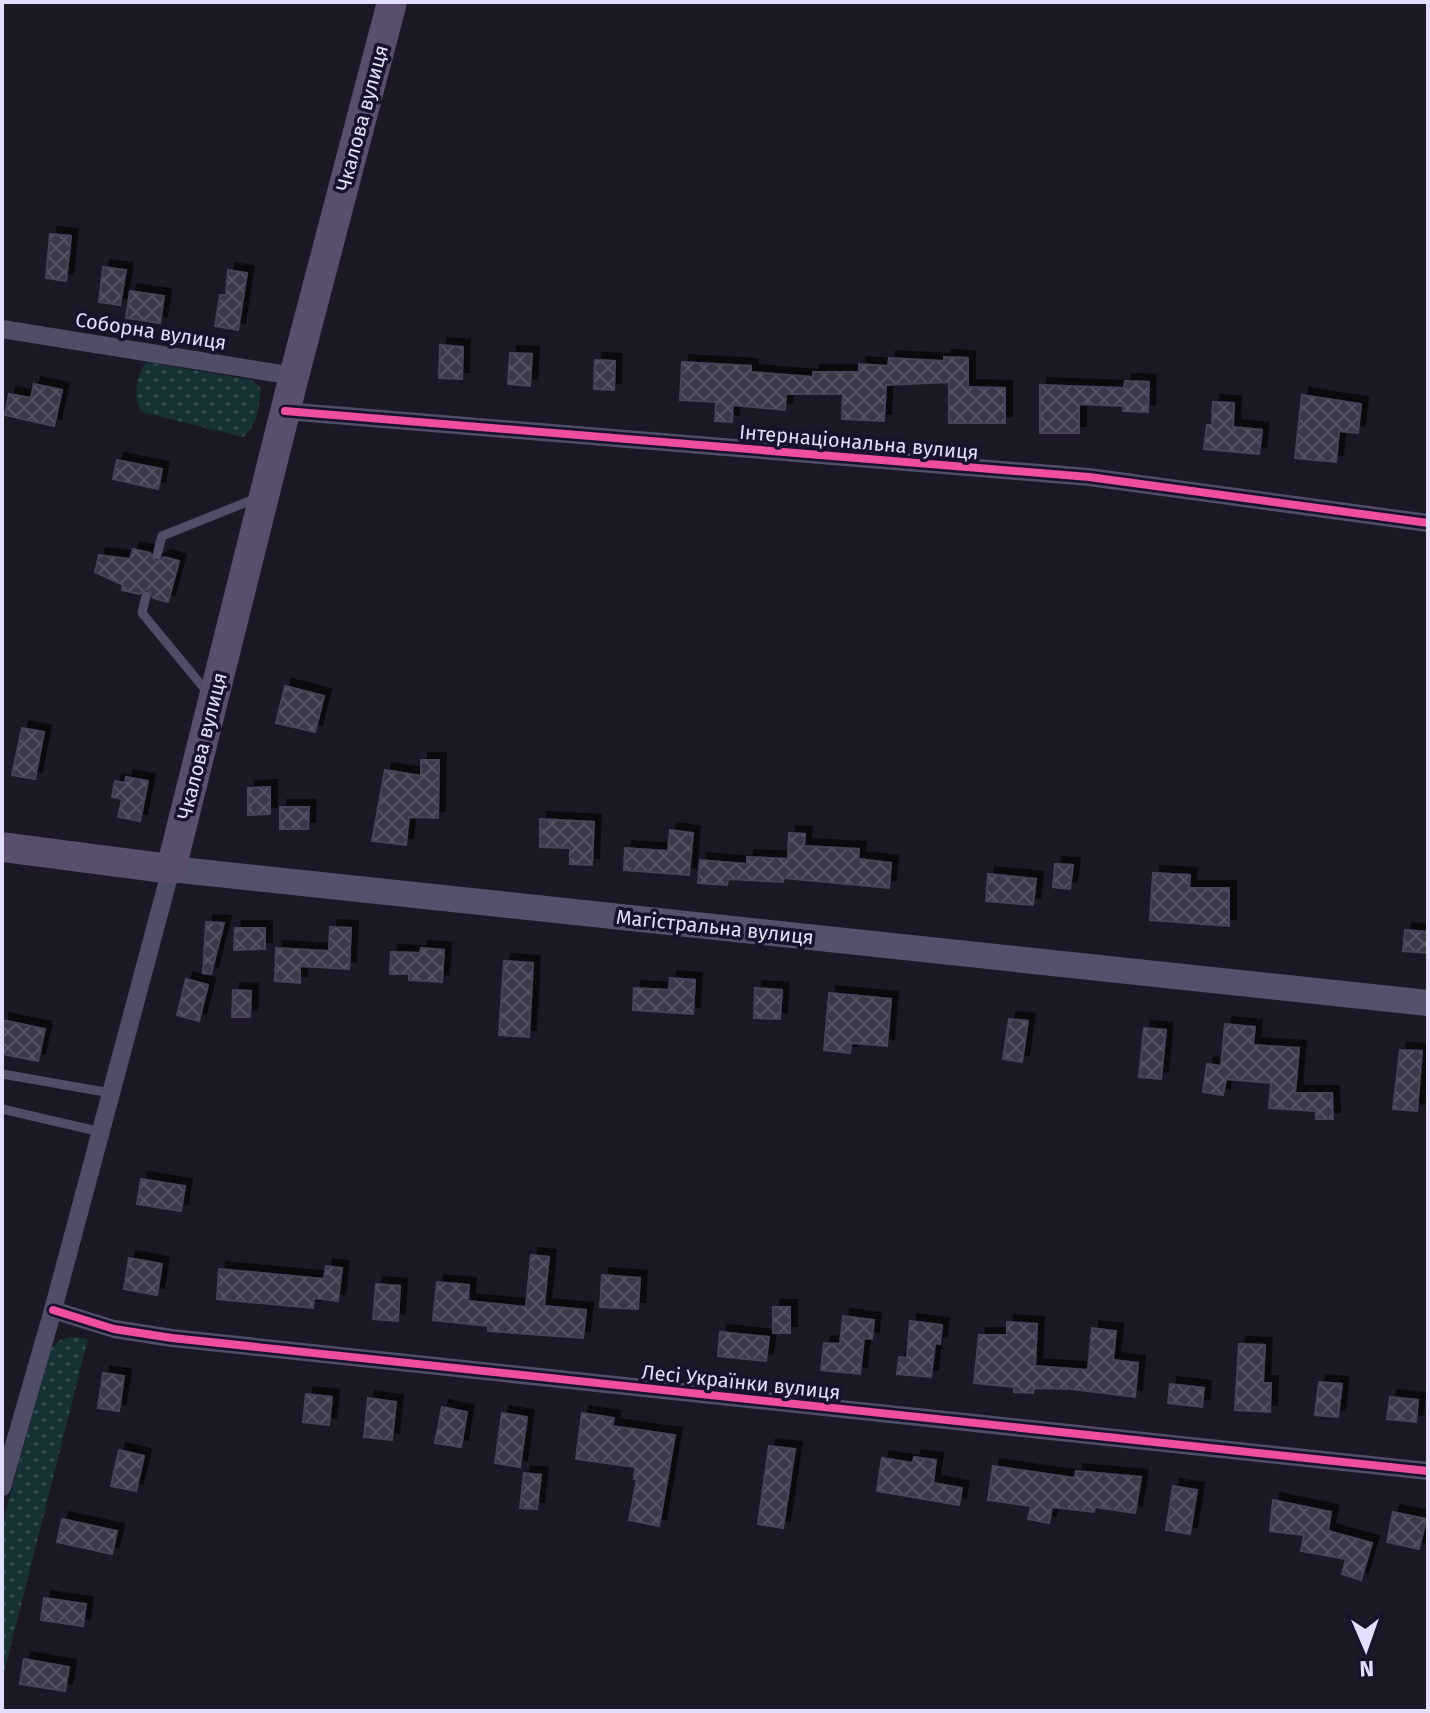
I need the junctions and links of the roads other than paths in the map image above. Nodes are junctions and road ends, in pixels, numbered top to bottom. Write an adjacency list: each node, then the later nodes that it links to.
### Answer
1 (392, 2): 3 (main road, Чкалова вулиця)
2 (2, 329): 3 (street, Соборна вулиця)
3 (294, 376): 4 (main road, Чкалова вулиця)
4 (285, 411): 5 (main road, Чкалова вулиця); 6 (street, Інтернаціональна вулиця)
5 (264, 496): 7 (lane); 9 (main road, Чкалова вулиця)
6 (1428, 523)
7 (157, 555)
8 (146, 596): 9 (lane)
9 (213, 699): 11 (main road, Чкалова вулиця)
10 (2, 847): 11 (main road, Магістральна вулиця)
11 (171, 869): 12 (main road, Магістральна вулиця); 14 (street, Чкалова вулиця)
12 (1428, 1003)
13 (2, 1074): 14 (lane)
14 (111, 1093): 16 (street, Чкалова вулиця)
15 (2, 1109): 16 (lane)
16 (101, 1132): 17 (street, Чкалова вулиця)
17 (53, 1310): 18 (street, Лесі Українки вулиця); 19 (street, Чкалова вулиця)
18 (1428, 1471)
19 (2, 1487)

